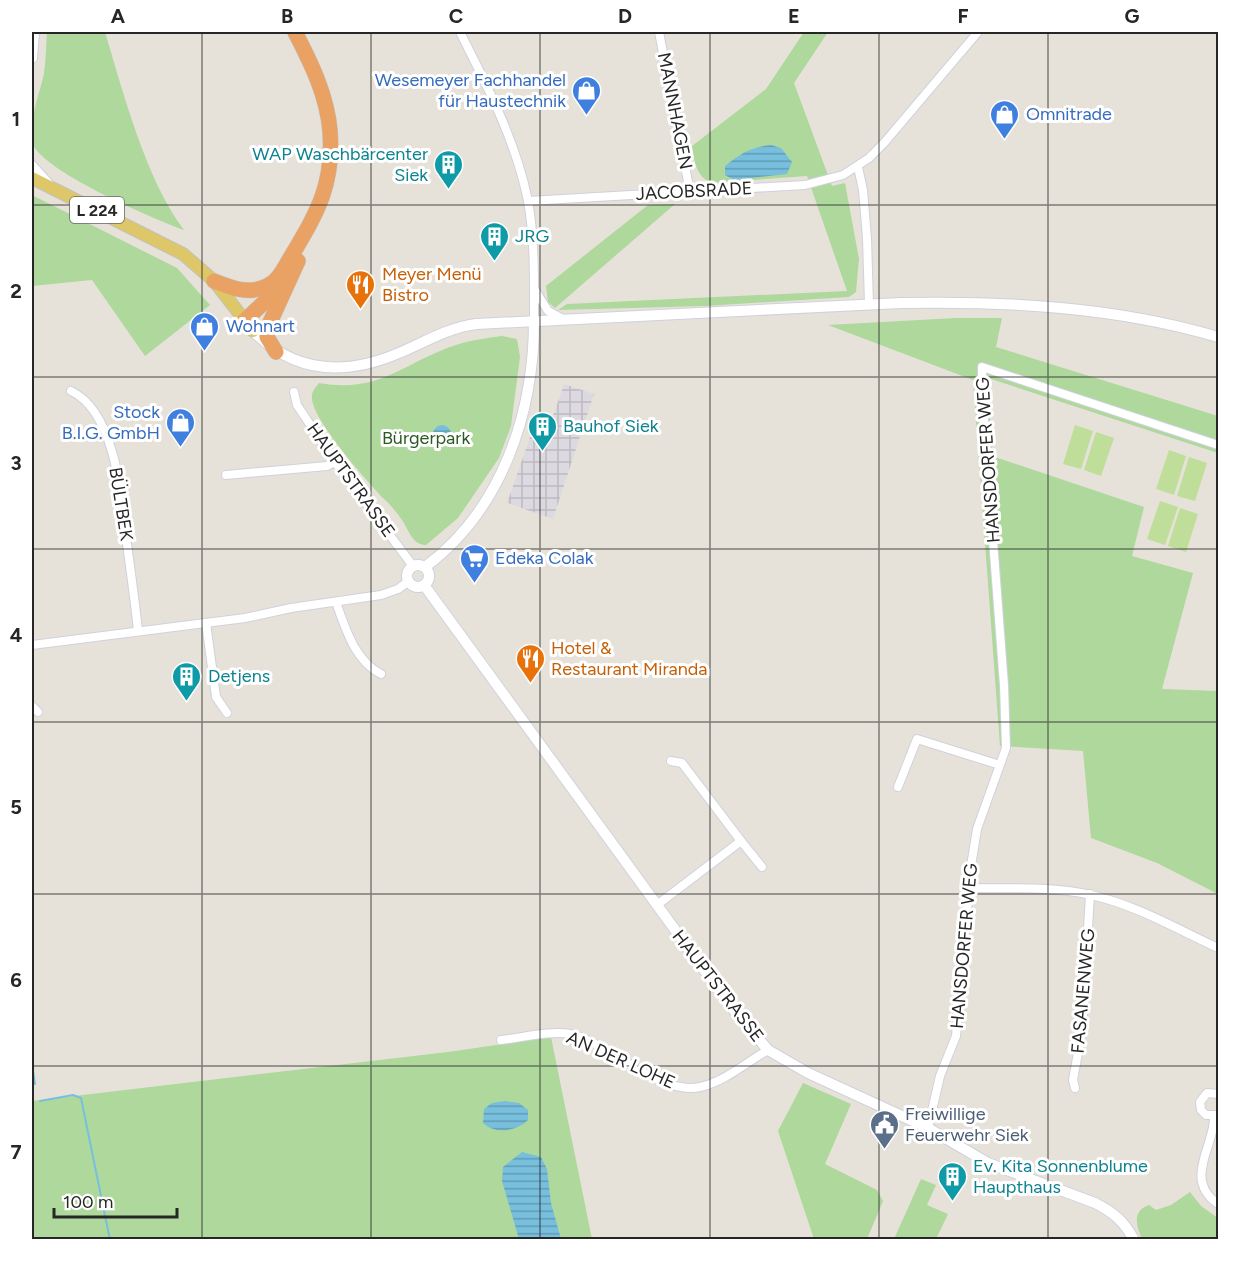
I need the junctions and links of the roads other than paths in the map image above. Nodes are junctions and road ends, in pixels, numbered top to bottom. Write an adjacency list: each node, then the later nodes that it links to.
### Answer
1 (34, 32): 6 (street)
2 (296, 32): 13 (highway)
3 (460, 32): 12 (street)
4 (659, 32): 11 (street, MANNHAGEN)
5 (978, 32): 8 (street, JACOBSRADE)
6 (32, 58)
7 (32, 166): 10 (street)
8 (858, 167): 11 (street, JACOBSRADE); 17 (street)
9 (32, 178): 10 (main road, L 224)
10 (53, 188): 15 (main road, L 224)
11 (690, 192): 12 (street, JACOBSRADE)
12 (528, 201): 16 (street)
13 (315, 216): 14 (highway); 18 (highway)
14 (303, 235): 15 (highway); 21 (highway)
15 (214, 281): 21 (main road, L 224)
16 (534, 287): 19 (street); 20 (street)
17 (869, 304): 19 (street, L 224); 22 (street, L 224)
18 (270, 319): 21 (highway); 23 (highway)
19 (562, 319): 20 (street, L 224)
20 (534, 320): 23 (street, L 224); 30 (street)
21 (249, 326): 23 (street, L 224)
22 (1218, 337)
23 (276, 351)
24 (71, 391): 35 (street, BÜLTBEK)
25 (294, 392): 27 (street, HAUPTSTRASSE)
26 (1218, 445): 40 (street, HANSDORFER WEG)
27 (335, 462): 28 (street); 29 (street, HAUPTSTRASSE)
28 (226, 475)
29 (413, 566): 30 (street); 31 (street)
30 (425, 567): 32 (street)
31 (409, 581): 32 (street); 33 (street)
32 (424, 585): 46 (street, HAUPTSTRASSE)
33 (336, 602): 34 (street); 37 (street)
34 (206, 623): 35 (street); 38 (street)
35 (138, 631): 36 (street)
36 (32, 645)
37 (381, 674)
38 (227, 713)
39 (671, 761): 42 (street)
40 (1000, 765): 41 (street); 44 (street, HANSDORFER WEG)
41 (898, 787)
42 (741, 842): 43 (street); 46 (street)
43 (762, 867)
44 (971, 888): 45 (street); 53 (street, HANSDORFER WEG)
45 (1090, 894): 47 (street); 50 (street, FASANENWEG)
46 (657, 905): 49 (street, HAUPTSTRASSE)
47 (1218, 948)
48 (501, 1040): 49 (street, AN DER LOHE)
49 (768, 1050): 53 (street, HAUPTSTRASSE)
50 (1075, 1088)
51 (1218, 1094): 52 (street)
52 (1216, 1115): 54 (street)
53 (928, 1128): 55 (street, HAUPTSTRASSE)
54 (1218, 1204)
55 (1134, 1239)

